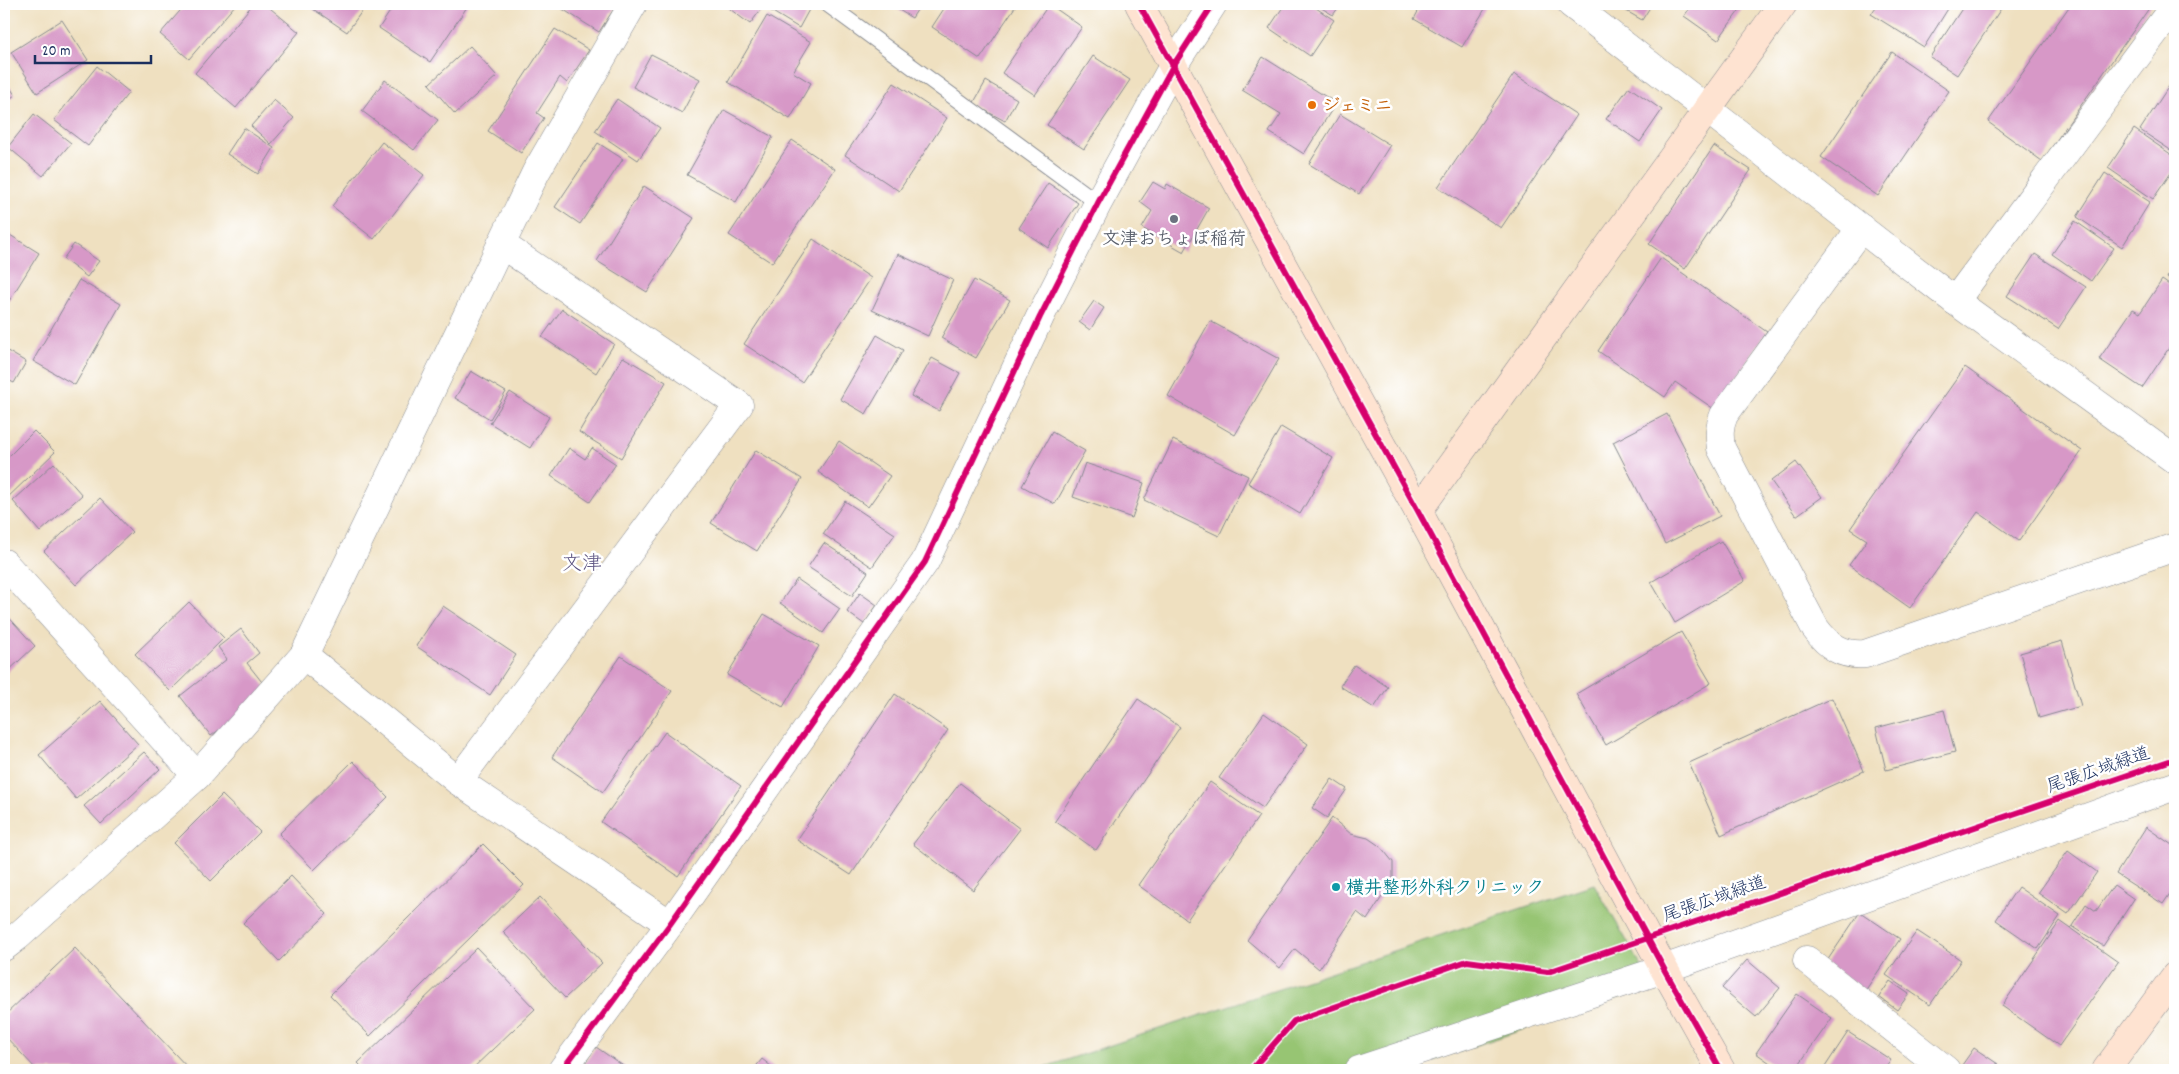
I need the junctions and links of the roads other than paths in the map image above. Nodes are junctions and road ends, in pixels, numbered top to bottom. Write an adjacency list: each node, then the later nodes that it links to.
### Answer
1 (633, 4): 12 (street)
2 (827, 4): 10 (lane)
3 (1139, 4): 8 (street)
4 (1213, 4): 8 (street)
5 (1571, 4): 9 (street)
6 (1783, 4): 9 (street)
7 (2175, 5): 13 (street)
8 (1173, 66): 10 (street); 15 (street)
9 (1708, 108): 11 (street); 15 (street)
10 (1098, 203): 22 (street)
11 (1861, 228): 13 (street); 16 (street)
12 (502, 244): 18 (street); 20 (street)
13 (1955, 301): 14 (street)
14 (2175, 460)
15 (1418, 511): 25 (street)
16 (2175, 547)
17 (4, 563): 19 (street)
18 (304, 655): 19 (street); 20 (street)
19 (198, 776): 23 (street)
20 (458, 781): 22 (street)
21 (2175, 786): 25 (street)
22 (670, 924): 27 (street)
23 (8, 935)
24 (1807, 960): 30 (street)
25 (1664, 969): 28 (street); 29 (street)
26 (2175, 976): 31 (street)
27 (562, 1070)
28 (1359, 1070)
29 (1721, 1070)
30 (1946, 1070)
31 (2106, 1070)

